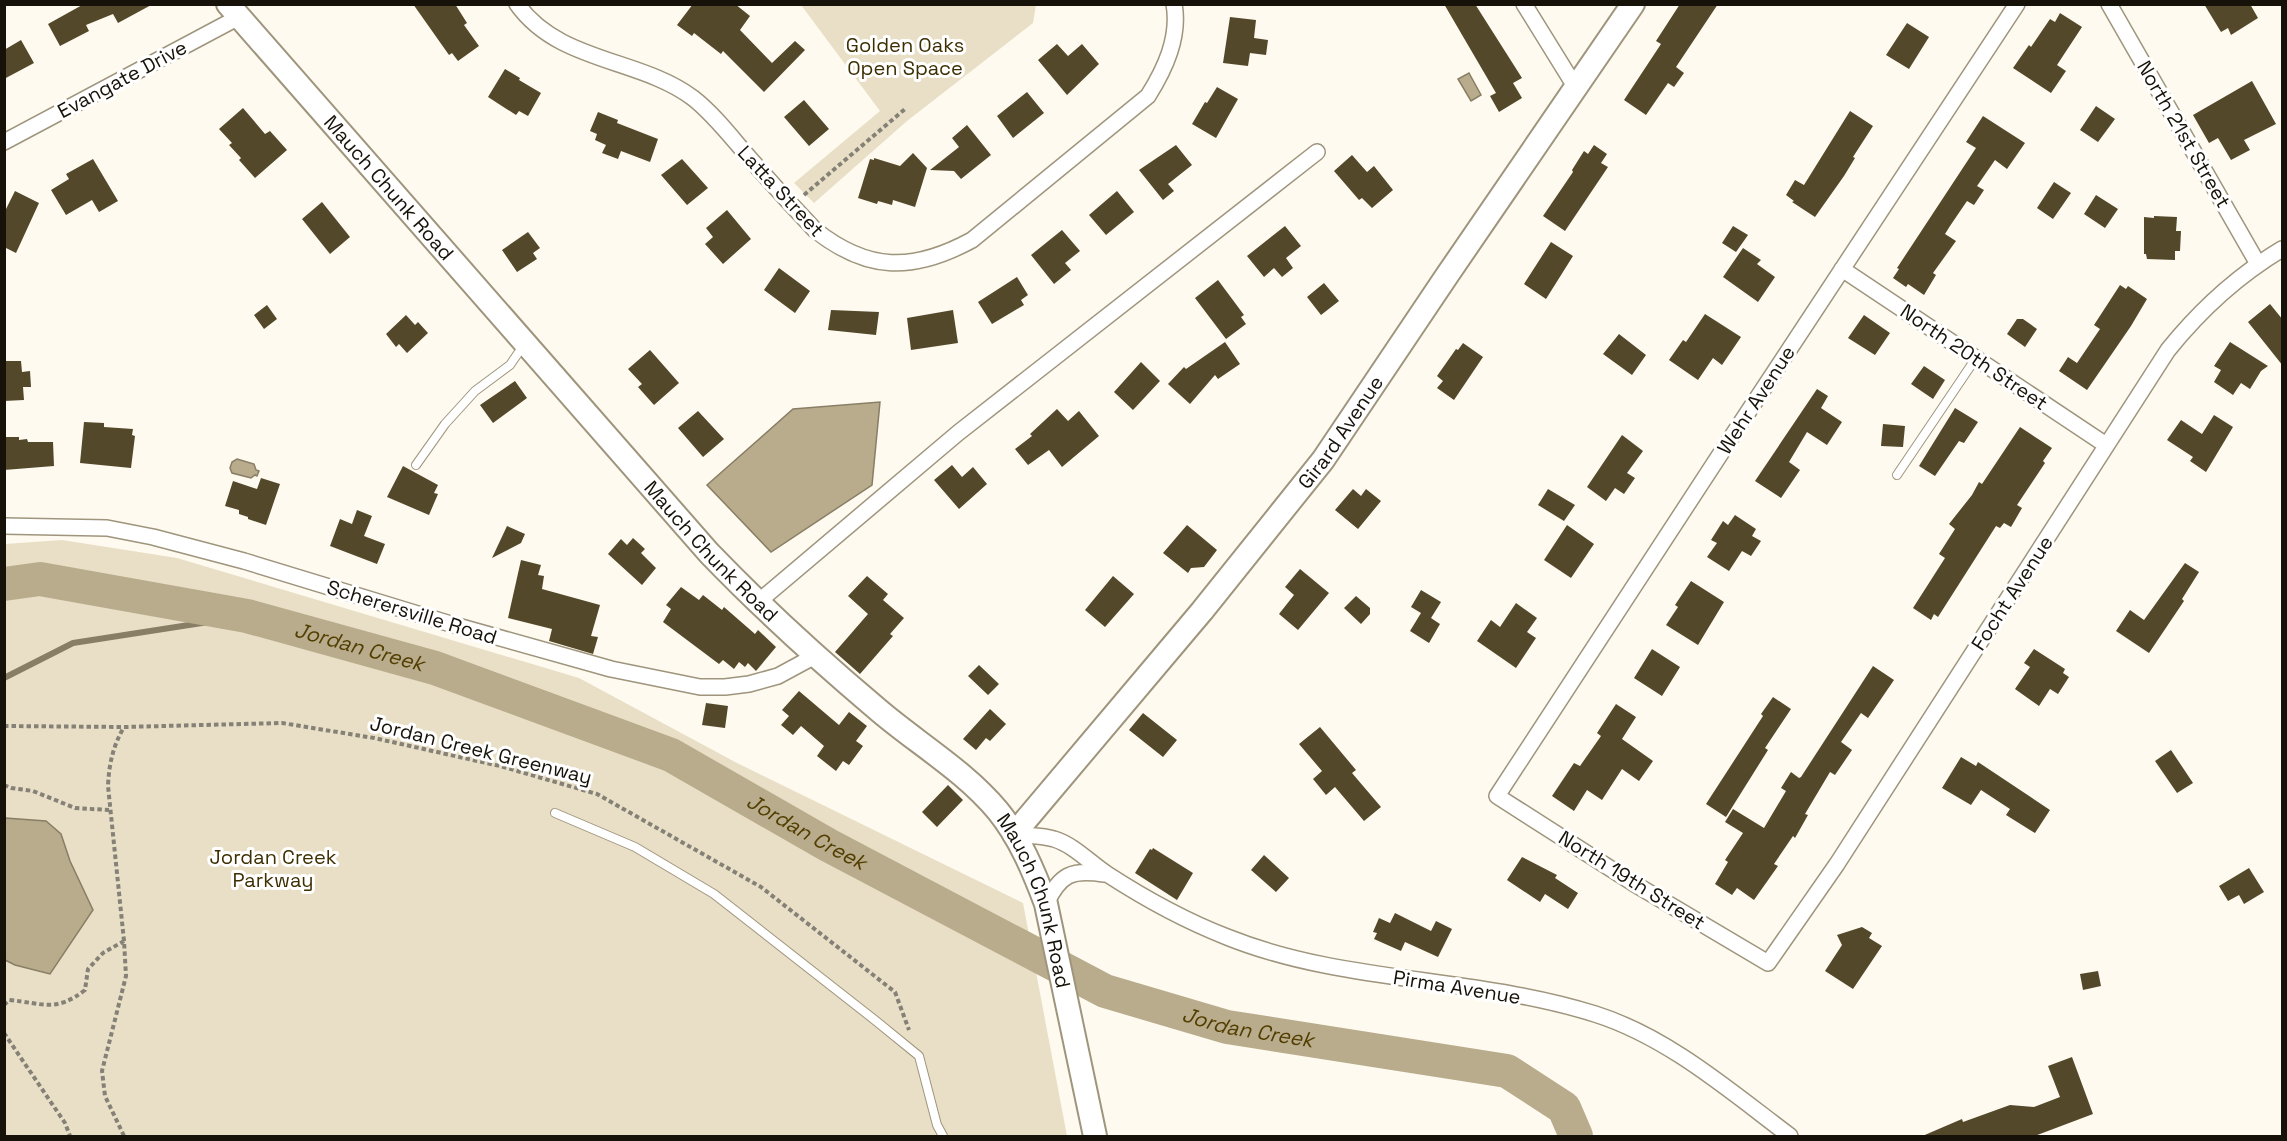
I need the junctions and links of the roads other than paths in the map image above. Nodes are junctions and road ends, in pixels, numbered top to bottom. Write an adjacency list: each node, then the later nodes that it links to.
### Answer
1 (517, 4): 2 (street, Latta Street)
2 (1174, 4)
3 (1524, 4): 8 (street)
4 (1634, 4): 8 (main road, Girard Avenue)
5 (2017, 4): 13 (street, Wehr Avenue)
6 (2109, 4): 12 (street, North 21st Street)
7 (234, 11): 9 (street, Evangate Drive); 14 (main road, Mauch Chunk Road)
8 (1576, 88): 24 (main road, Girard Avenue)
9 (4, 142)
10 (1317, 152): 20 (street)
11 (2283, 249): 12 (street, Focht Avenue)
12 (2258, 264): 16 (street, Focht Avenue)
13 (1842, 269): 15 (street, North 20th Street); 22 (street, Wehr Avenue)
14 (524, 345): 17 (lane); 20 (main road, Mauch Chunk Road)
15 (1976, 358): 16 (street, North 20th Street); 18 (lane)
16 (2106, 445): 27 (street, Focht Avenue)
17 (416, 465)
18 (1897, 475)
19 (4, 526): 21 (street, Scherersville Road)
20 (757, 603): 21 (main road, Mauch Chunk Road)
21 (815, 657): 24 (main road, Mauch Chunk Road)
22 (1497, 796): 27 (street, North 19th Street)
23 (555, 813): 28 (lane)
24 (1014, 834): 25 (street, Pirma Avenue); 26 (main road, Mauch Chunk Road)
25 (1107, 874): 26 (street, Pirma Avenue); 30 (street, Pirma Avenue)
26 (1046, 904): 29 (main road, Mauch Chunk Road)
27 (1768, 963)
28 (943, 1137)
29 (1095, 1137)
30 (1790, 1137)

